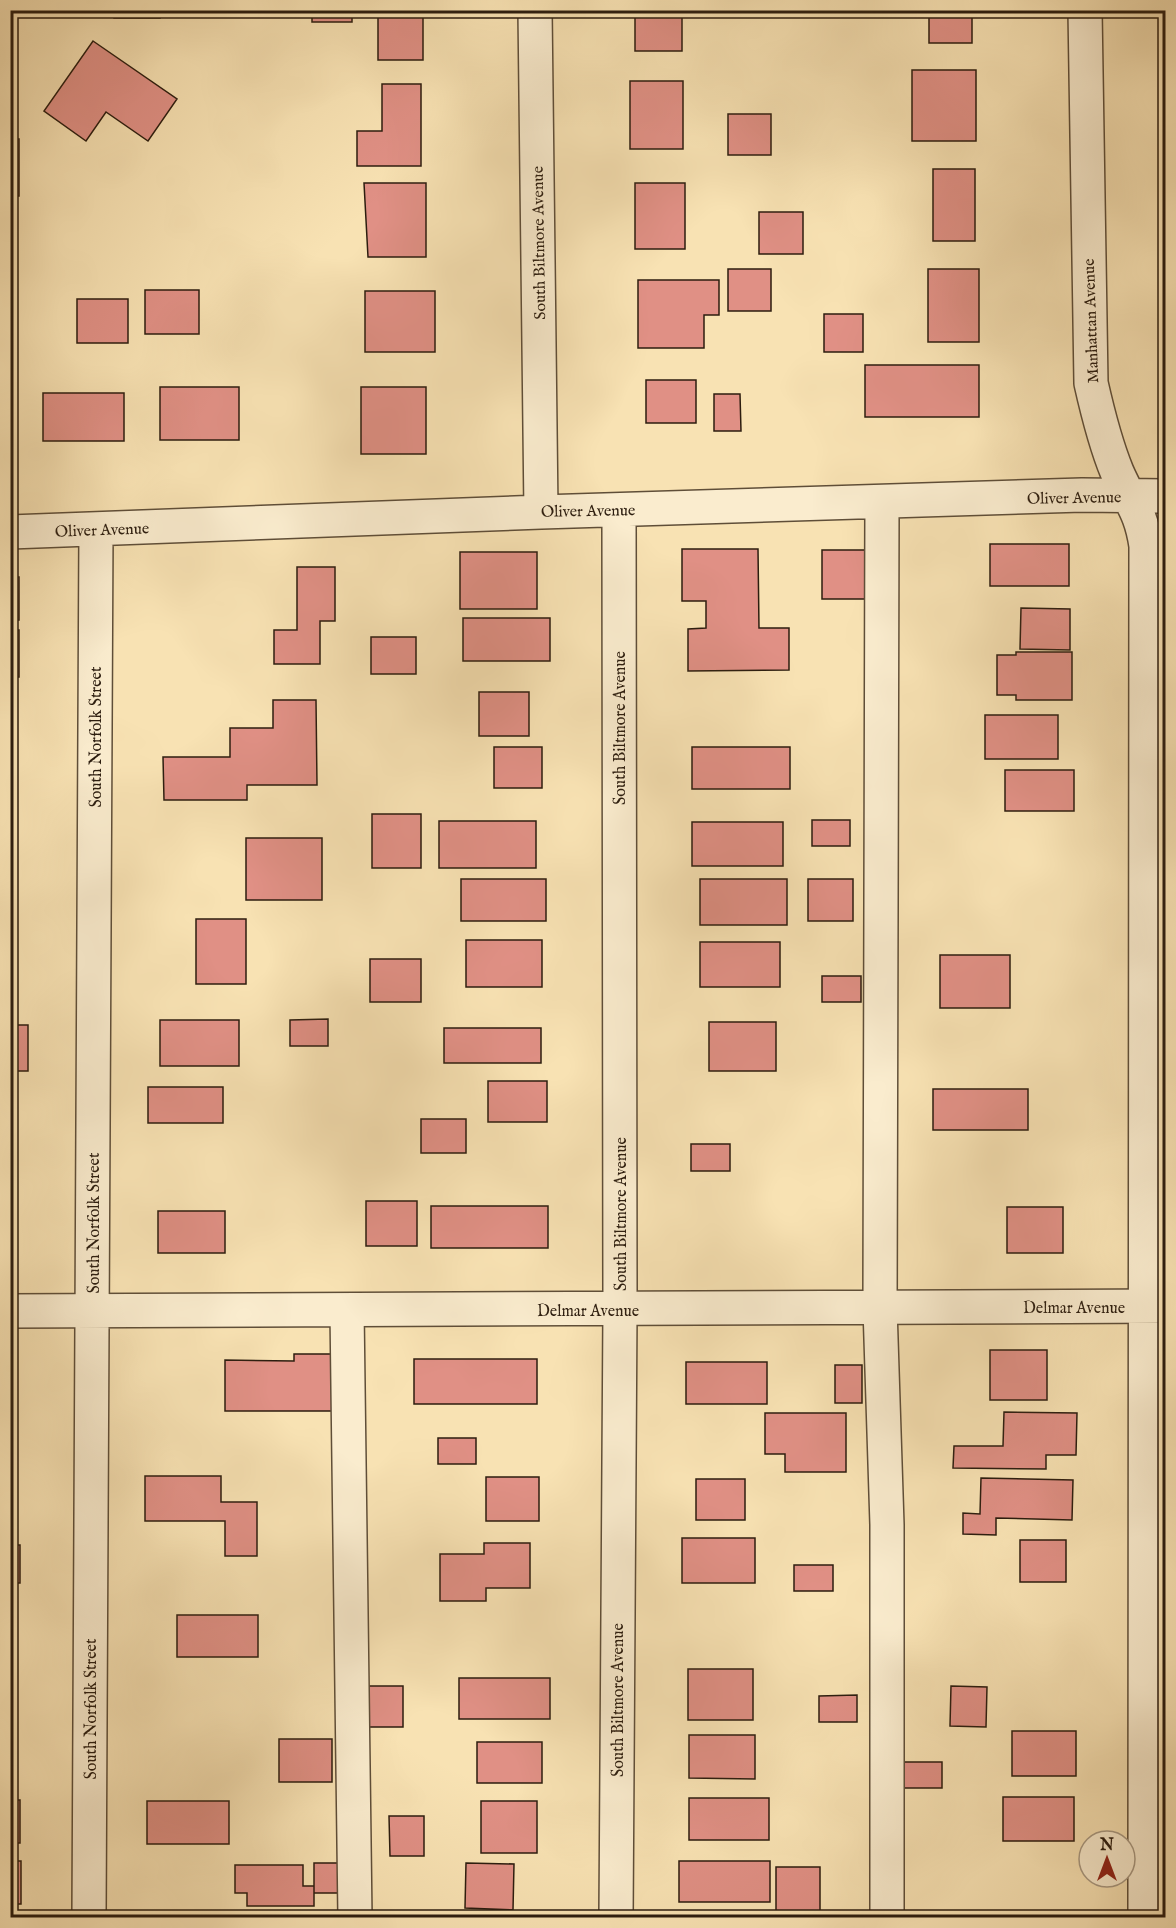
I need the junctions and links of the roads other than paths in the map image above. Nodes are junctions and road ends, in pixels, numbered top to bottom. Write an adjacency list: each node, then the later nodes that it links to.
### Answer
1 (535, 10): 7 (street, South Biltmore Avenue)
2 (1085, 10): 3 (street, Manhattan Avenue)
3 (1131, 496): 4 (street, Oliver Avenue); 5 (street, Oliver Avenue); 10 (street, Manhattan Avenue)
4 (1166, 496)
5 (882, 502): 6 (street, Oliver Avenue); 11 (street)
6 (619, 510): 7 (street, Oliver Avenue); 14 (street, South Biltmore Avenue)
7 (541, 512): 8 (street, Oliver Avenue)
8 (96, 529): 9 (street, Oliver Avenue); 12 (street, South Norfolk Street)
9 (10, 532)
10 (1155, 1306): 11 (street, Delmar Avenue); 20 (street, Manhattan Avenue)
11 (880, 1308): 14 (street, Delmar Avenue); 19 (street)
12 (92, 1310): 13 (street, Delmar Avenue); 15 (street, Delmar Avenue); 16 (street, South Norfolk Street)
13 (347, 1310): 14 (street, Delmar Avenue); 17 (street)
14 (620, 1310): 18 (street, South Biltmore Avenue)
15 (10, 1311)
16 (89, 1917)
17 (355, 1917)
18 (616, 1917)
19 (888, 1917)
20 (1145, 1917)

